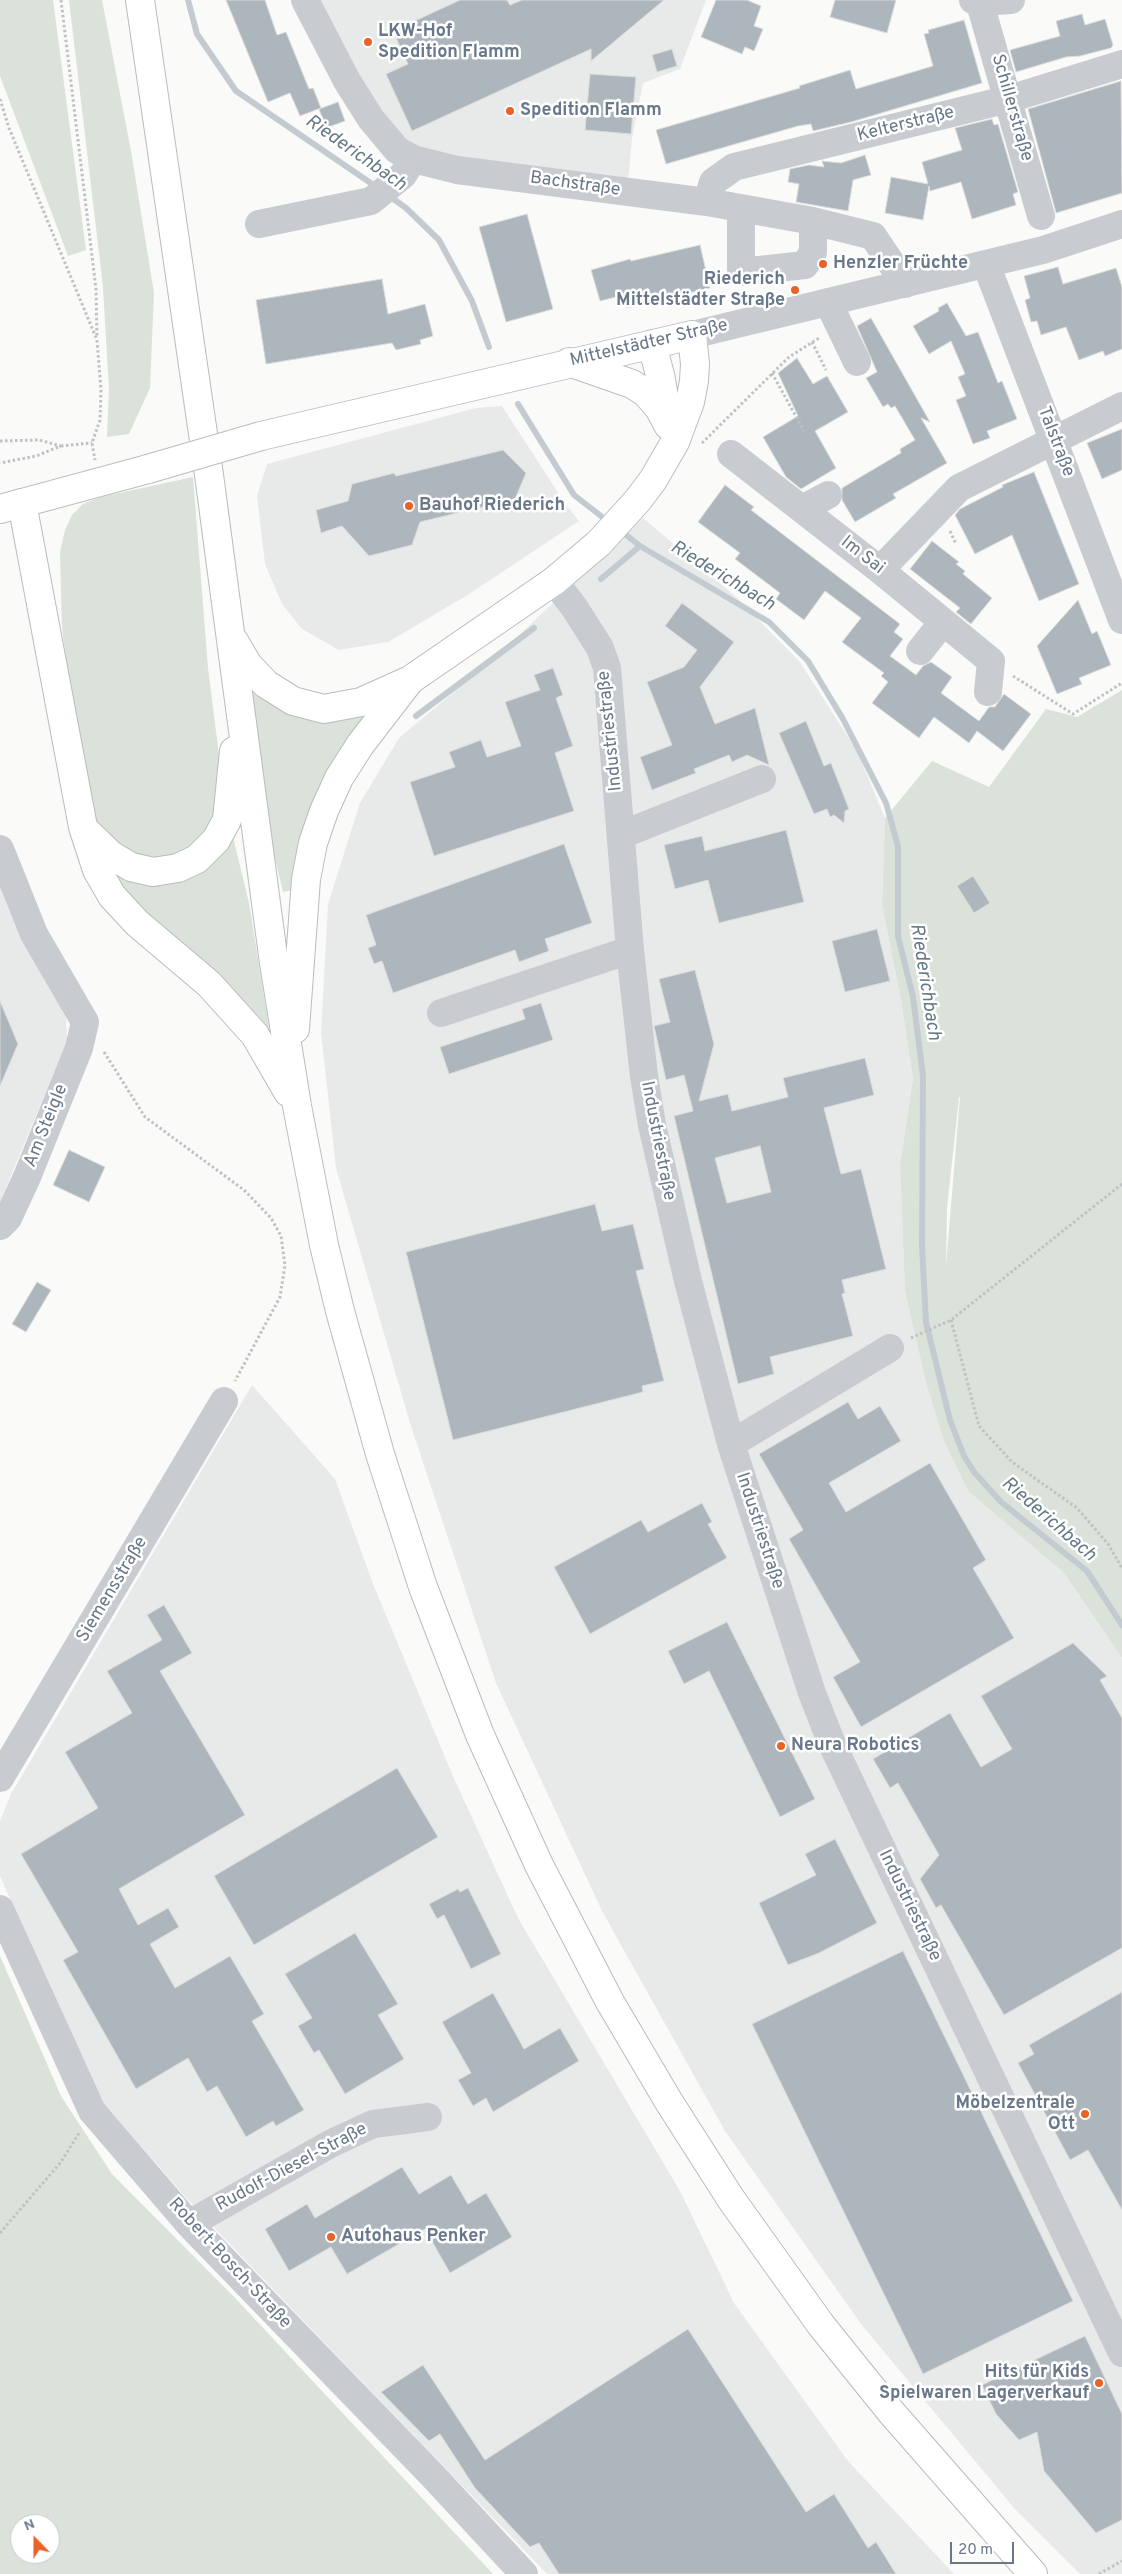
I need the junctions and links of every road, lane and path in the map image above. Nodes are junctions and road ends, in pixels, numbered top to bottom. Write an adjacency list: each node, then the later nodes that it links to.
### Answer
1 (61, 0): 20 (path)
2 (140, 0): 44 (main road)
3 (305, 0): 9 (street, Bachstraße)
4 (1011, 0): 5 (street)
5 (978, 1): 8 (street, Schillerstraße)
6 (1122, 64): 8 (street, Kelterstraße)
7 (0, 99): 20 (path)
8 (1009, 99): 10 (street, Kelterstraße); 12 (street, Schillerstraße)
9 (408, 167): 10 (street, Bachstraße); 14 (street)
10 (706, 202): 11 (street, Bachstraße)
11 (741, 208): 13 (street, Bachstraße); 13 (street)
12 (1041, 216)
13 (813, 221): 17 (street, Bachstraße)
14 (259, 224)
15 (1122, 224): 16 (street, Mittelstädter Straße)
16 (986, 264): 17 (street, Mittelstädter Straße); 31 (street, Talstraße)
17 (905, 284): 18 (street, Mittelstädter Straße)
18 (833, 314): 19 (street, Mittelstädter Straße); 21 (path); 24 (street)
19 (692, 335): 22 (main road, Mittelstädter Straße); 35 (main road)
20 (97, 340): 33 (path)
21 (812, 342): 25 (path); 26 (path)
22 (652, 344): 23 (main road, Mittelstädter Straße); 28 (main road)
23 (569, 362): 28 (main road); 38 (main road, Mittelstädter Straße, bridge)
24 (857, 362)
25 (826, 370)
26 (772, 373): 29 (path); 32 (path)
27 (1122, 406): 31 (street)
28 (668, 425): 35 (main road)
29 (804, 431)
30 (0, 441): 33 (path)
31 (1055, 441): 40 (street); 42 (street, Talstraße)
32 (701, 444)
33 (61, 446): 36 (path)
34 (732, 454): 39 (street, Im Sai)
35 (664, 460): 41 (main road)
36 (0, 463)
37 (828, 495): 39 (street)
38 (11, 506): 52 (main road)
39 (802, 508): 40 (street, Im Sai)
40 (880, 570): 43 (street, Im Sai)
41 (554, 581): 47 (main road); 53 (street, Industriestraße)
42 (1122, 620)
43 (943, 622): 45 (street); 46 (street, Im Sai)
44 (229, 628): 47 (main road); 50 (main road)
45 (920, 651)
46 (991, 662): 48 (path); 49 (street)
47 (410, 680): 58 (main road)
48 (1122, 683)
49 (988, 692)
50 (239, 707): 52 (main road); 58 (main road)
51 (762, 779): 53 (street)
52 (83, 827): 59 (main road)
53 (621, 835): 55 (street, Industriestraße)
54 (0, 849): 57 (street)
55 (630, 950): 56 (street); 66 (street, Industriestraße)
56 (442, 1013)
57 (85, 1022): 61 (street, Am Steigle); 65 (path)
58 (291, 1073): 59 (main road)
59 (297, 1106): 77 (main road)
60 (1122, 1184): 62 (path)
61 (0, 1226)
62 (951, 1320): 63 (path); 67 (path)
63 (915, 1336)
64 (890, 1348): 66 (street)
65 (224, 1401): 68 (street, Siemensstraße)
66 (731, 1444): 74 (street, Industriestraße)
67 (1122, 1568)
68 (0, 1778)
69 (0, 1909): 70 (street, Robert-Bosch-Straße)
70 (92, 2111): 72 (street, Robert-Bosch-Straße); 73 (path)
71 (428, 2117): 72 (street, Rudolf-Diesel-Straße)
72 (189, 2224): 76 (street, Robert-Bosch-Straße)
73 (0, 2232)
74 (1122, 2353)
75 (1122, 2561): 78 (path)
76 (524, 2574)
77 (1033, 2574)
78 (1099, 2574)

